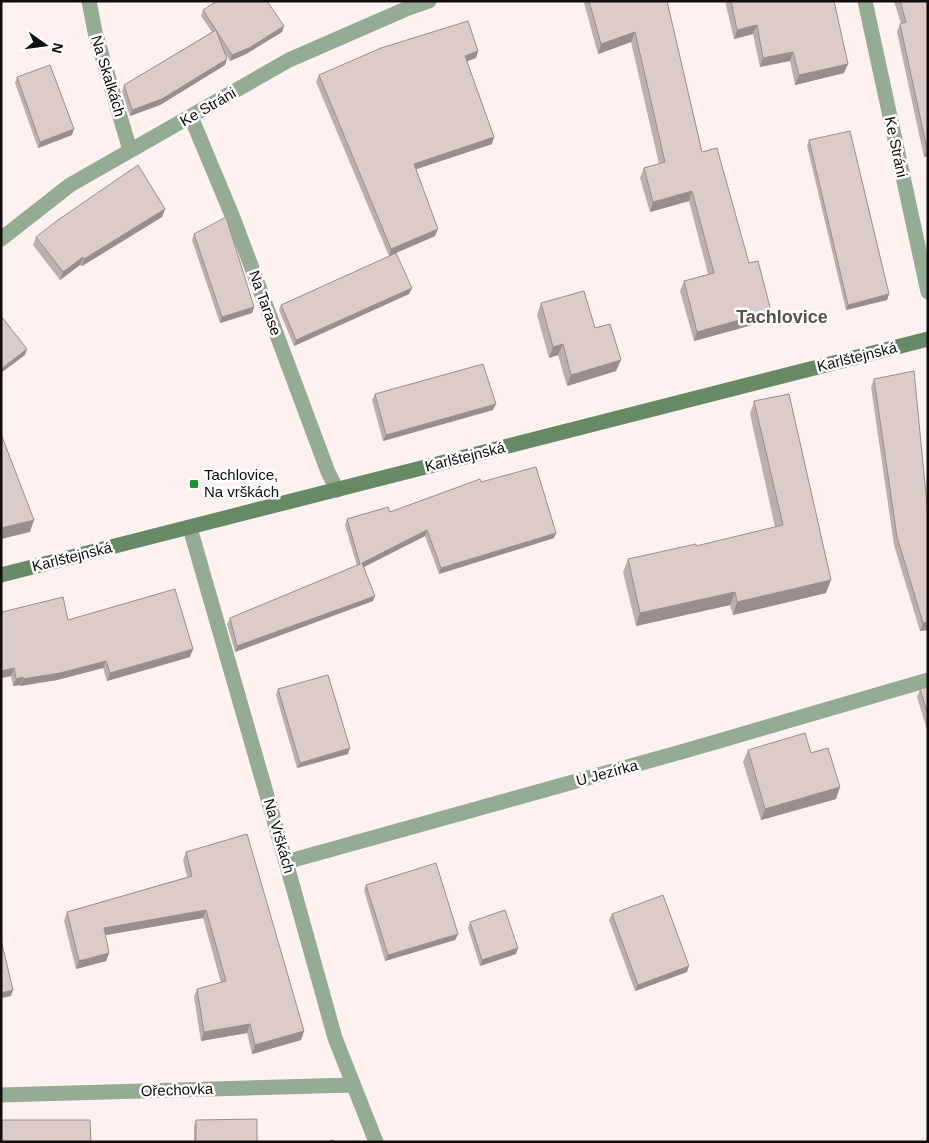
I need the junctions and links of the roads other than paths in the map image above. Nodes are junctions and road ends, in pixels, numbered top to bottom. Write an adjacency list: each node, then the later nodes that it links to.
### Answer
1 (89, 1): 5 (street, Na Skalkách)
2 (429, 1): 4 (street, Ke Stráni)
3 (865, 1): 7 (street, Ke Stráni)
4 (191, 117): 5 (street, Ke Stráni); 9 (street, Na Tarase)
5 (130, 150): 6 (street, Ke Stráni)
6 (1, 239)
7 (928, 292)
8 (928, 339): 9 (main road, Karlštejnská)
9 (336, 490): 10 (main road, Karlštejnská)
10 (190, 528): 11 (main road, Karlštejnská); 13 (street, Na Vrškách)
11 (1, 576)
12 (928, 680): 13 (street, U Jezírka)
13 (286, 862): 14 (street, Na Vrškách)
14 (353, 1085): 15 (street, Ořechovka); 16 (street, Na Vrškách)
15 (1, 1095)
16 (376, 1142)

